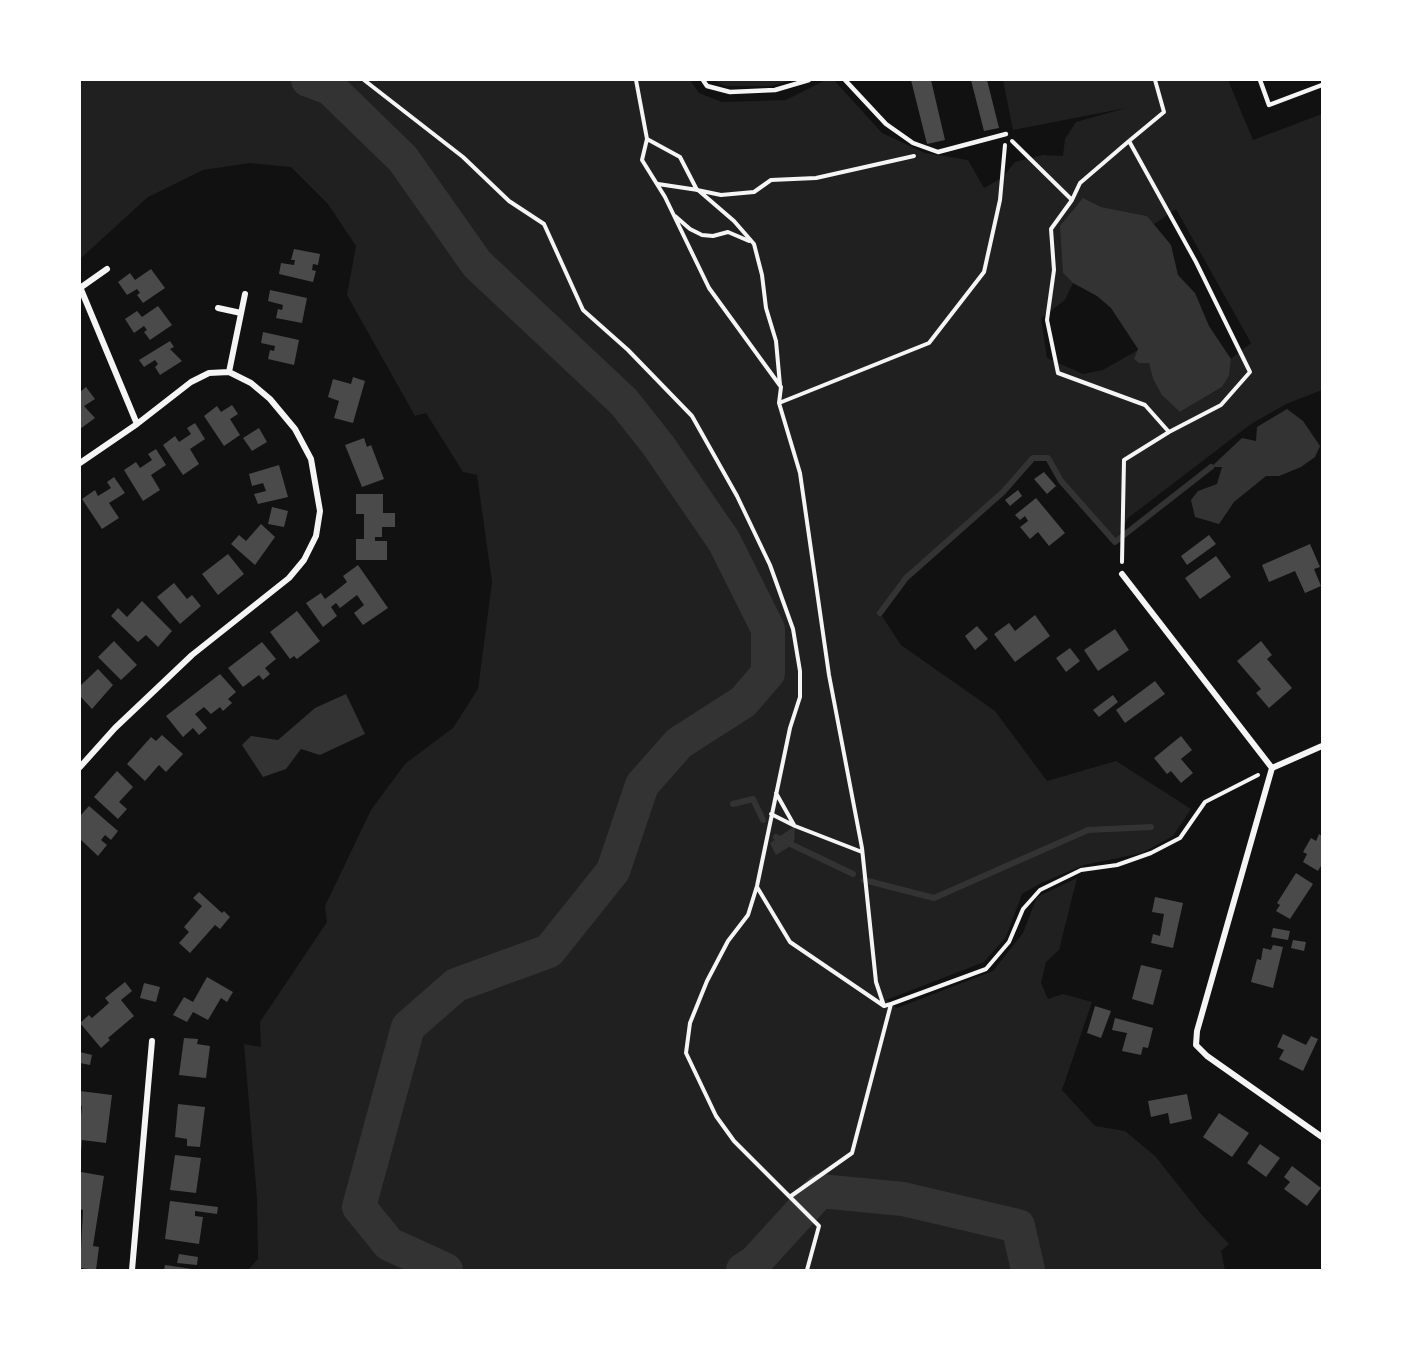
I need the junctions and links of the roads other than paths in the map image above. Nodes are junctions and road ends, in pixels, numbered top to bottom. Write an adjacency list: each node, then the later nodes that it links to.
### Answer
1 (703, 80): 2 (lane)
2 (809, 80)
3 (845, 80): 6 (lane)
4 (1260, 80): 5 (lane)
5 (1323, 85)
6 (1006, 134)
7 (107, 269): 8 (street)
8 (80, 287): 13 (street)
9 (244, 294): 11 (street)
10 (218, 308): 11 (street)
11 (241, 313): 12 (street)
12 (229, 372): 13 (street); 17 (street)
13 (137, 424): 14 (street)
14 (80, 463)
15 (1122, 574): 18 (street)
16 (1323, 746): 18 (street)
17 (80, 767)
18 (1272, 768): 20 (street)
19 (152, 1041): 21 (street)
20 (1323, 1137)
21 (132, 1270)

